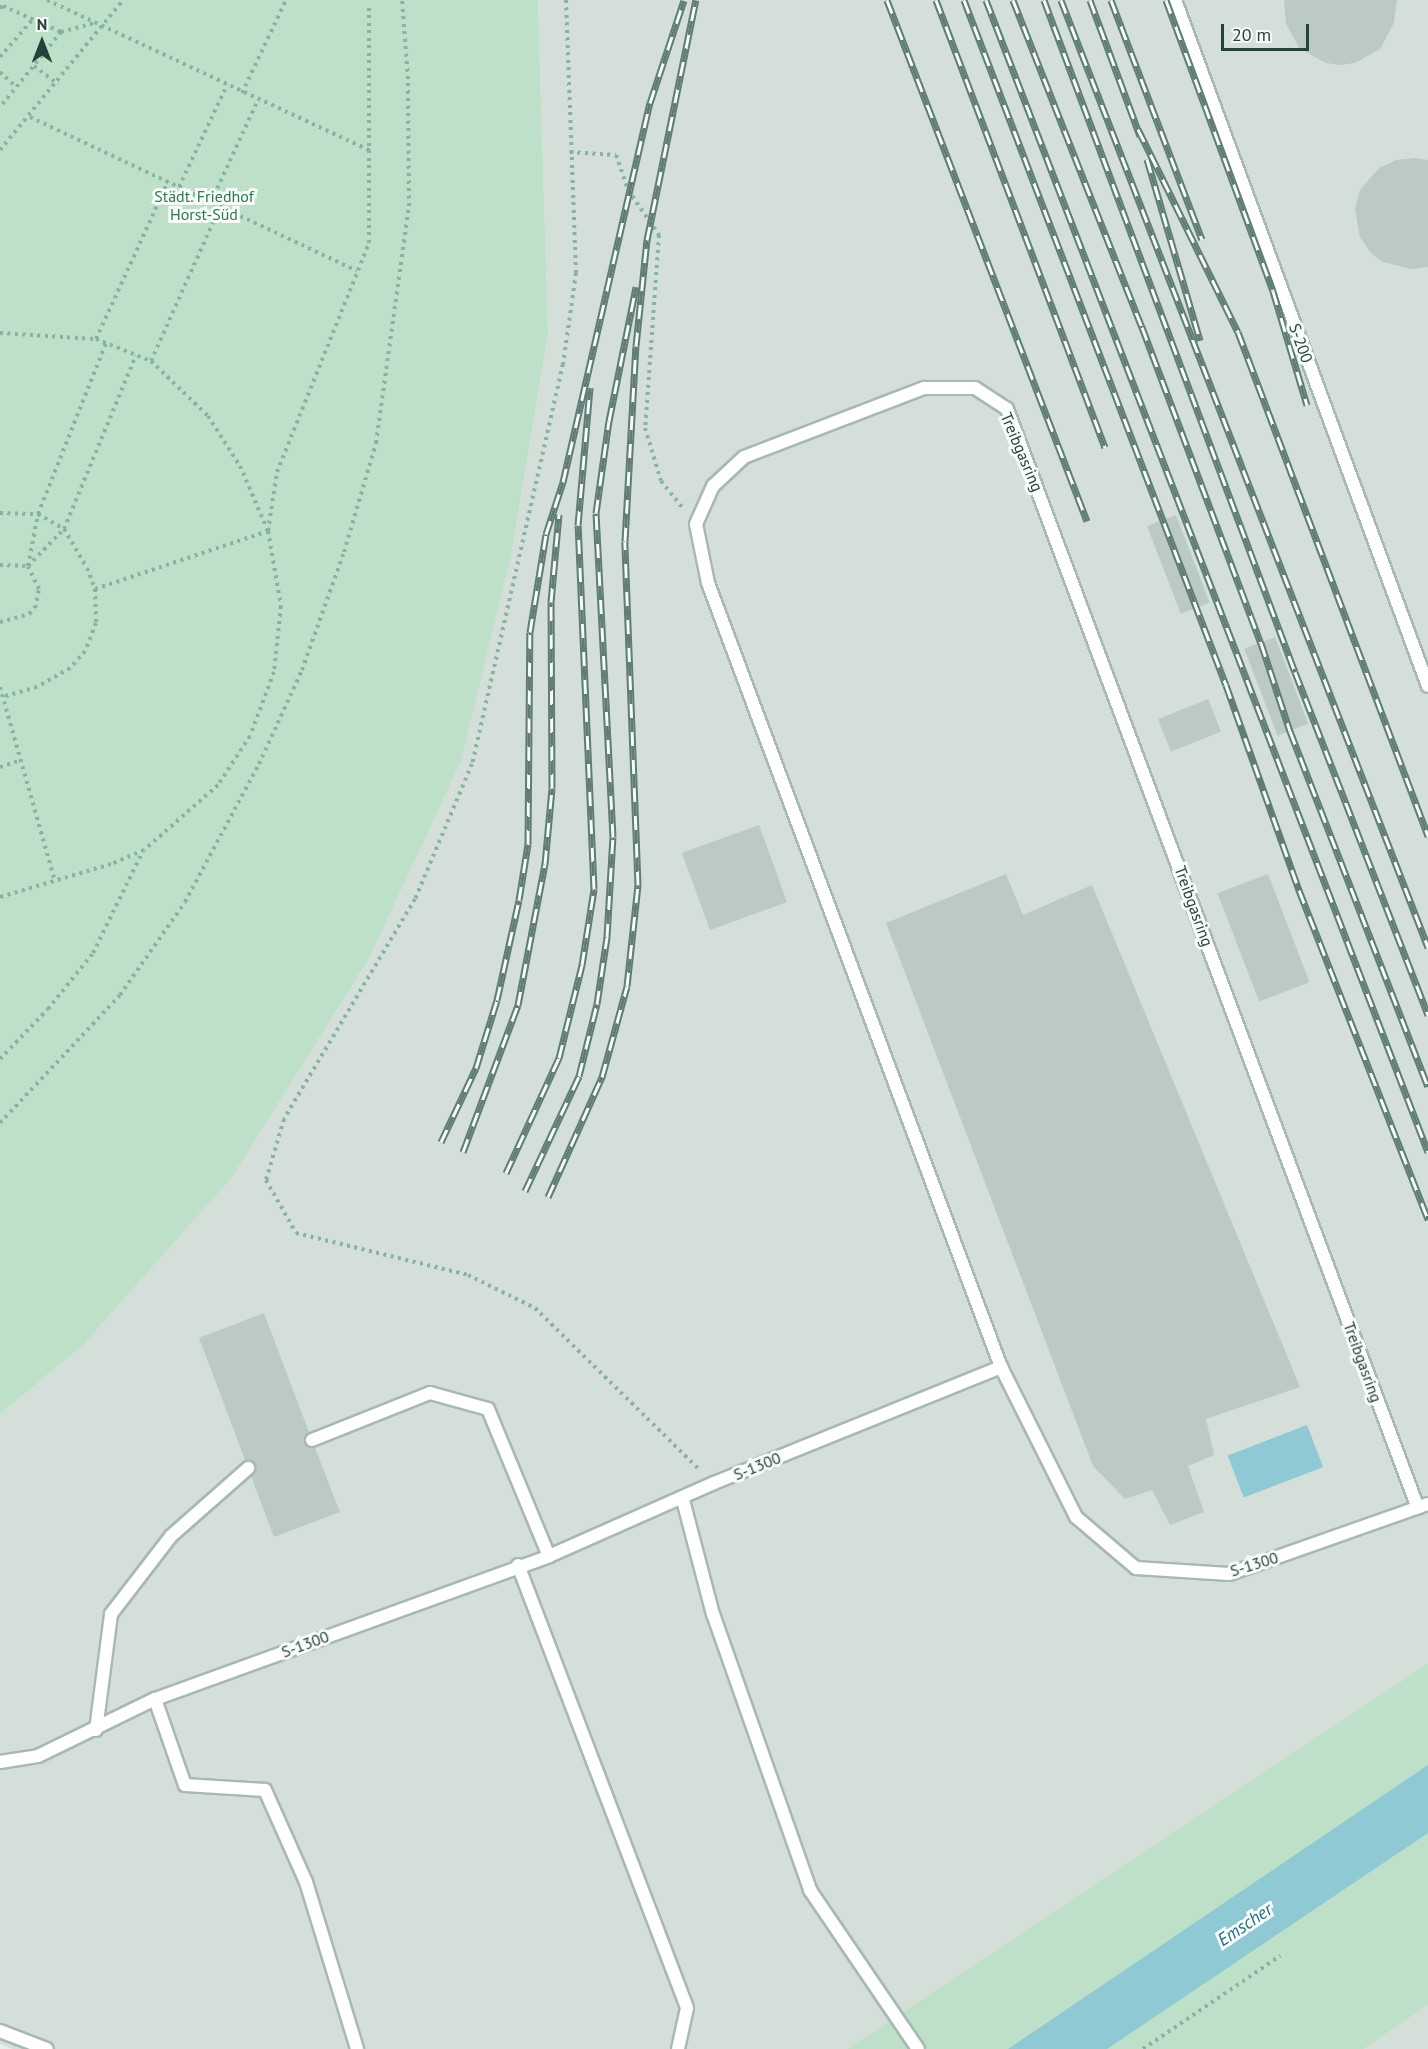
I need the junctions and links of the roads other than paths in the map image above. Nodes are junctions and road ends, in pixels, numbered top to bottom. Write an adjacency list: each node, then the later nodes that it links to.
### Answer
1 (1175, 0): 2 (lane, S-200)
2 (1428, 686)
3 (1001, 1367): 6 (lane, S-1300); 7 (lane, S-1300); 7 (lane, Treibgasring)
4 (312, 1440): 8 (lane)
5 (248, 1468): 11 (lane)
6 (683, 1500): 8 (lane, S-1300); 14 (lane)
7 (1423, 1506)
8 (549, 1556): 9 (lane, S-1300)
9 (518, 1565): 10 (lane, S-1300); 17 (lane)
10 (155, 1700): 11 (lane, S-1300); 16 (lane)
11 (96, 1730): 12 (lane, S-1300)
12 (0, 1762)
13 (0, 2031): 15 (lane)
14 (915, 2044)
15 (47, 2049)
16 (357, 2049)
17 (678, 2049)

